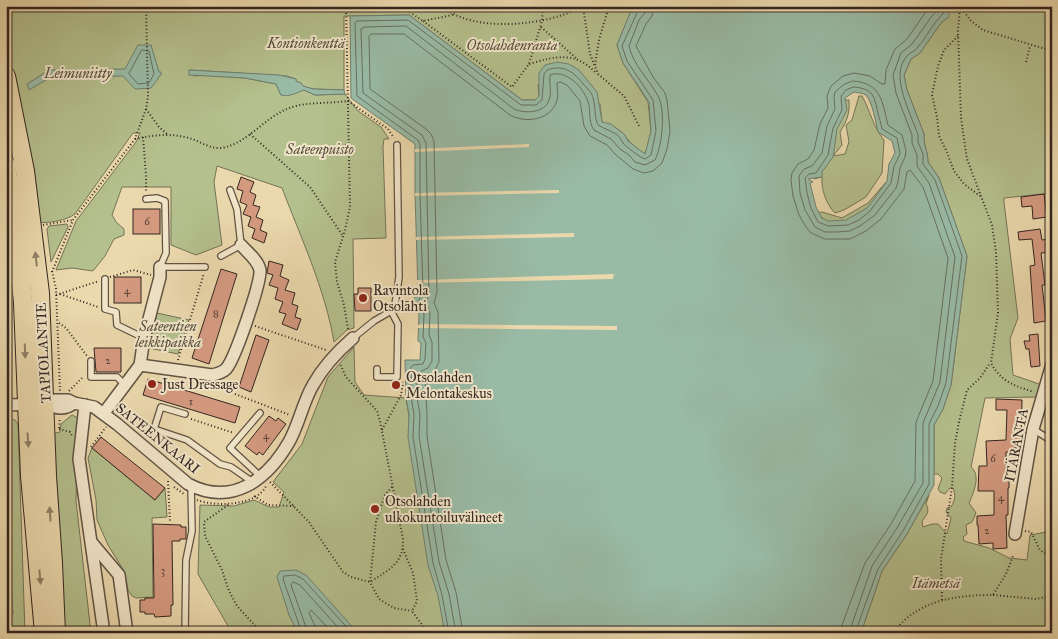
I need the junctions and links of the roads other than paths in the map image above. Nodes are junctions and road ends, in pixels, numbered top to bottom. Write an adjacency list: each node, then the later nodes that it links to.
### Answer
1 (6, 76): 5 (main road, TAPIOLANTIE)
2 (398, 145): 13 (lane)
3 (6, 165): 7 (main road, TAPIOLANTIE)
4 (230, 190): 8 (lane)
5 (29, 197): 7 (street); 23 (main road, TAPIOLANTIE, one-way to 5)
6 (146, 199): 10 (lane)
7 (9, 202): 26 (main road, TAPIOLANTIE, one-way to 26)
8 (241, 245): 9 (lane); 20 (street)
9 (221, 256)
10 (160, 266): 11 (lane); 17 (street)
11 (205, 267)
12 (105, 279): 17 (lane)
13 (395, 305): 14 (lane); 15 (lane)
14 (409, 305)
15 (391, 311): 16 (lane); 21 (lane)
16 (351, 336): 32 (street, SATEENKAARI)
17 (144, 338): 20 (street)
18 (91, 361): 22 (lane)
19 (1052, 364): 30 (street, ITÄRANTA)
20 (140, 366): 22 (street)
21 (377, 369)
22 (126, 386): 27 (street)
23 (45, 404): 24 (street, SATEENKAARI); 26 (street, SATEENKAARI); 37 (main road, TAPIOLANTIE, one-way to 23)
24 (80, 404): 27 (street, SATEENKAARI); 35 (street)
25 (6, 405): 26 (street, SATEENKAARI)
26 (26, 405): 36 (main road, TAPIOLANTIE, one-way to 36)
27 (104, 413): 33 (street, SATEENKAARI)
28 (260, 413): 32 (lane)
29 (185, 414): 32 (lane)
30 (1033, 429): 31 (lane); 34 (street, ITÄRANTA)
31 (1052, 442)
32 (261, 480): 33 (street, SATEENKAARI)
33 (192, 486): 40 (lane)
34 (1016, 532)
35 (91, 542): 38 (street); 39 (street)
36 (44, 633)
37 (56, 633)
38 (104, 633)
39 (127, 633)
40 (185, 633)

